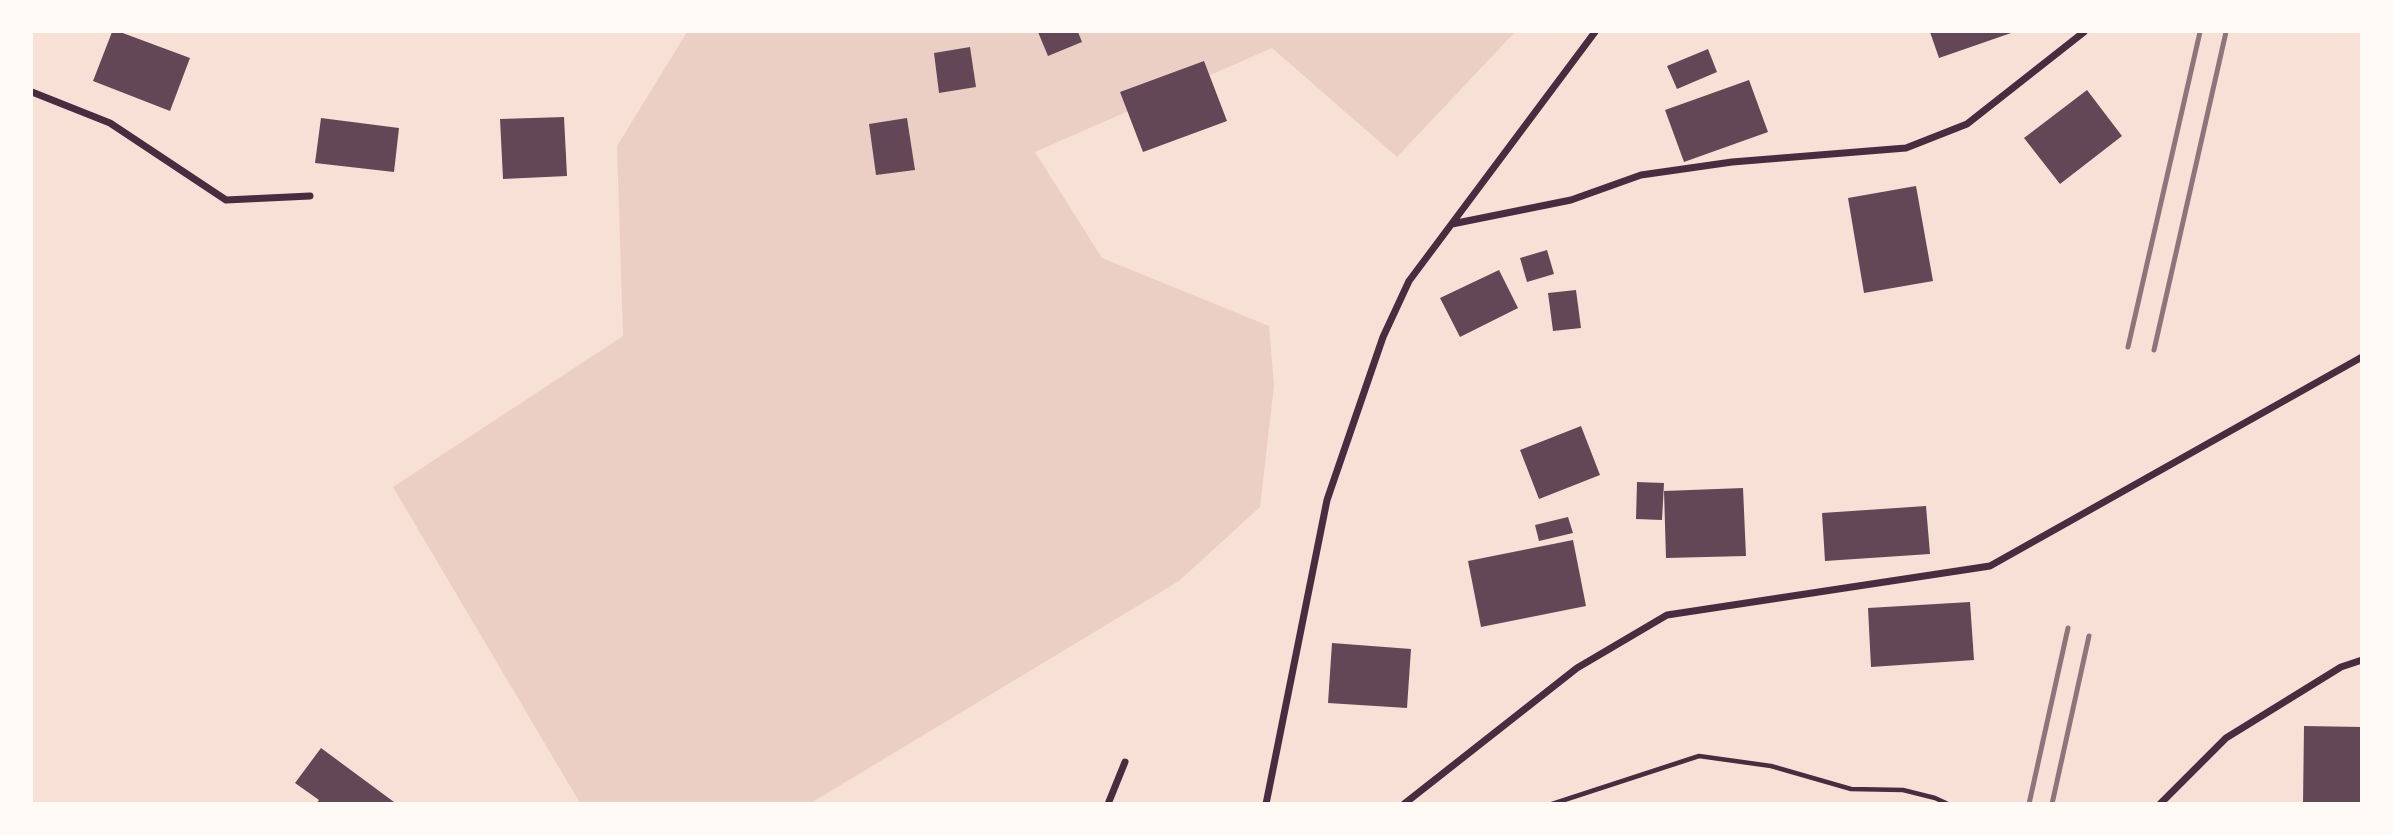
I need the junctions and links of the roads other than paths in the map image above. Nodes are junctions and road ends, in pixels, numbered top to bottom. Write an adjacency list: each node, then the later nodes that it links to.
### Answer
1 (1595, 32): 5 (street)
2 (2084, 32): 5 (street)
3 (32, 92): 4 (street)
4 (310, 196)
5 (1451, 225): 10 (street)
6 (2361, 357): 11 (street)
7 (2361, 660): 12 (street)
8 (1125, 762): 9 (street)
9 (1108, 803)
10 (1266, 803)
11 (1404, 803)
12 (2160, 803)

